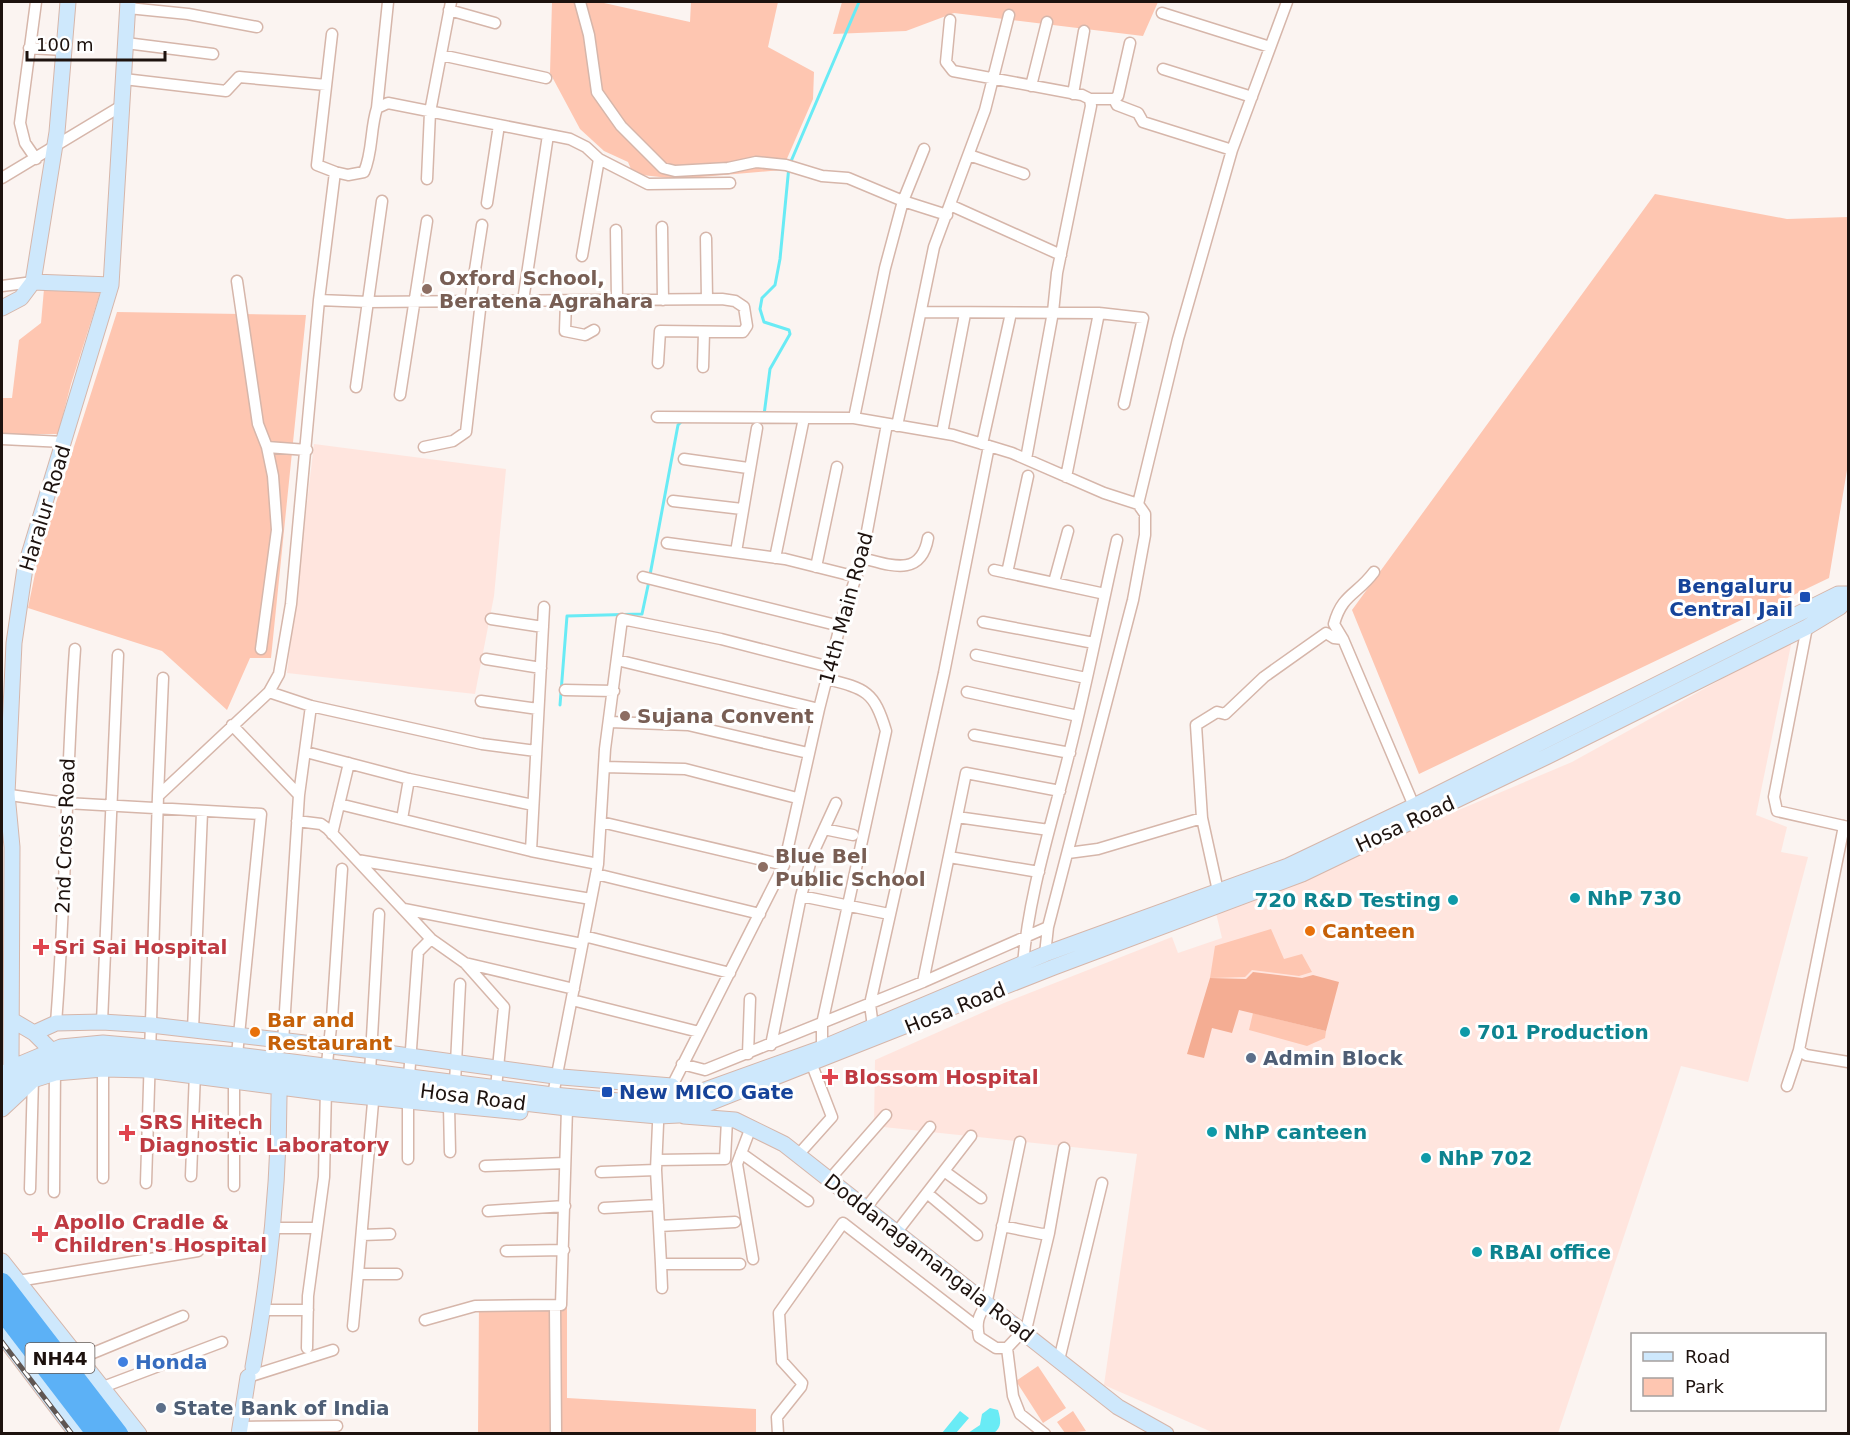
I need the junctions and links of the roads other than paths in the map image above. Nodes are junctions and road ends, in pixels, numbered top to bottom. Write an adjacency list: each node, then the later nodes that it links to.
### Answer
1 (36, 2): 19 (street)
2 (68, 2): 20 (street)
3 (387, 2): 34 (street)
4 (580, 2): 50 (street)
5 (1287, 2): 18 (street)
6 (128, 5): 13 (street); 16 (street, Haralur Road)
7 (450, 6): 12 (street); 22 (street)
8 (1162, 13): 18 (street)
9 (1009, 15): 26 (street, 14th Main Road)
10 (950, 20): 26 (street)
11 (1047, 22): 28 (street)
12 (495, 23)
13 (256, 27)
14 (1084, 31): 29 (street)
15 (332, 34): 27 (street)
16 (126, 43): 21 (street); 25 (street, Haralur Road)
17 (1130, 43): 32 (street)
18 (1270, 47): 30 (street)
19 (29, 48): 20 (street); 42 (street)
20 (64, 50): 38 (street)
21 (213, 54)
22 (441, 55): 24 (street); 35 (street)
23 (1163, 69): 30 (street)
24 (546, 78)
25 (124, 79): 27 (street); 33 (street, Haralur Road)
26 (993, 80): 28 (street); 41 (street, 14th Main Road)
27 (326, 85): 44 (street)
28 (1031, 86): 29 (street)
29 (1073, 94): 31 (street)
30 (1252, 97): 40 (street)
31 (1090, 99): 32 (street); 58 (street)
32 (1114, 99): 40 (street)
33 (123, 105): 38 (street); 62 (street, Haralur Road)
34 (378, 108): 35 (street); 44 (street)
35 (430, 112): 36 (street); 47 (street)
36 (499, 125): 37 (street); 51 (street)
37 (548, 135): 43 (street); 68 (street)
38 (55, 147): 42 (street); 61 (street)
39 (924, 149): 50 (street)
40 (1232, 150): 105 (street)
41 (969, 155): 45 (street); 52 (street, 14th Main Road)
42 (36, 159): 46 (street)
43 (599, 159): 48 (street); 59 (street)
44 (335, 172): 65 (street)
45 (1024, 174)
46 (2, 176)
47 (427, 179)
48 (730, 183)
49 (382, 201): 70 (street)
50 (903, 201): 52 (street); 88 (street)
51 (487, 202)
52 (949, 210): 58 (street); 74 (street, 14th Main Road)
53 (427, 221): 71 (street)
54 (482, 225): 72 (street)
55 (662, 227): 67 (street)
56 (616, 230): 66 (street)
57 (706, 238): 64 (street)
58 (1061, 255): 75 (street)
59 (582, 256)
60 (237, 281): 95 (street)
61 (33, 282): 62 (street); 63 (street); 73 (street)
62 (111, 285): 93 (street, Haralur Road)
63 (2, 286)
64 (707, 299): 67 (street); 80 (street)
65 (319, 300): 70 (street); 97 (street)
66 (617, 300): 67 (street); 69 (street)
67 (663, 300)
68 (524, 301): 69 (street); 72 (street)
69 (566, 301): 79 (street)
70 (368, 302): 71 (street); 83 (street)
71 (414, 302): 72 (street); 84 (street)
72 (475, 302): 96 (street)
73 (2, 308)
74 (921, 312): 78 (street); 89 (street, 14th Main Road)
75 (1053, 312): 76 (street); 77 (street); 99 (street)
76 (1011, 313): 78 (street); 94 (street)
77 (1099, 313): 85 (street); 103 (street)
78 (964, 314): 91 (street)
79 (594, 330)
80 (704, 332): 81 (street); 82 (street)
81 (658, 363)
82 (703, 366)
83 (356, 387)
84 (400, 395)
85 (1124, 404)
86 (657, 417): 87 (street)
87 (804, 418): 88 (street); 112 (street)
88 (854, 418): 89 (street)
89 (892, 425): 91 (street); 113 (street, 14th Main Road)
90 (757, 428): 101 (street)
91 (942, 433): 94 (street)
92 (2, 439): 93 (street)
93 (64, 442): 162 (street, Haralur Road)
94 (986, 445): 99 (street); 199 (street)
95 (267, 447): 97 (street); 132 (street)
96 (424, 447)
97 (307, 450): 143 (street)
98 (684, 459): 101 (street)
99 (1026, 459): 103 (street)
100 (837, 467): 114 (street)
101 (748, 468): 106 (street)
102 (1028, 476): 117 (street)
103 (1066, 477): 105 (street)
104 (673, 501): 106 (street)
105 (1138, 504): 185 (street)
106 (742, 509): 111 (street)
107 (1068, 531): 120 (street)
108 (928, 538): 113 (street)
109 (1117, 540): 121 (street)
110 (667, 543): 111 (street)
111 (736, 552): 112 (street)
112 (775, 558): 114 (street)
113 (862, 558): 119 (street, 14th Main Road)
114 (816, 567): 119 (street)
115 (993, 570): 117 (street)
116 (1374, 572): 129 (street)
117 (1006, 573): 120 (street)
118 (643, 577): 126 (street)
119 (857, 577): 126 (street, 14th Main Road)
120 (1054, 582): 121 (street)
121 (1105, 594): 130 (street)
122 (1848, 595): 128 (street, Hosa Road); 171 (street, Hosa Road)
123 (544, 607): 127 (street)
124 (491, 619): 127 (street)
125 (983, 622): 130 (street)
126 (840, 626): 137 (street, 14th Main Road)
127 (543, 627): 138 (street)
128 (1807, 627): 179 (street); 213 (street, Hosa Road)
129 (1343, 639): 171 (street); 175 (street)
130 (1094, 644): 140 (street)
131 (75, 649): 167 (street, 2nd Cross Road)
132 (261, 649)
133 (118, 655): 170 (street)
134 (976, 655): 140 (street)
135 (486, 659): 138 (street)
136 (617, 660): 137 (street); 144 (street); 149 (street)
137 (830, 667): 141 (street, 14th Main Road)
138 (541, 668): 148 (street)
139 (163, 678): 164 (street)
140 (1086, 678): 150 (street)
141 (826, 679): 149 (street, 14th Main Road); 195 (street)
142 (565, 690): 144 (street)
143 (269, 692): 147 (street); 152 (street)
144 (614, 692): 151 (street)
145 (967, 692): 150 (street)
146 (481, 701): 148 (street)
147 (311, 706): 154 (street); 155 (street)
148 (538, 709): 155 (street)
149 (819, 709): 156 (street, 14th Main Road)
150 (1078, 716): 157 (street)
151 (610, 722): 156 (street); 159 (street)
152 (232, 725): 163 (street); 164 (street)
153 (974, 735): 157 (street)
154 (306, 752): 158 (street); 163 (street)
155 (536, 752): 169 (street)
156 (808, 753): 165 (street, 14th Main Road)
157 (1070, 753): 161 (street)
158 (349, 763): 160 (street); 168 (street)
159 (604, 767): 165 (street); 178 (street)
160 (409, 779): 169 (street); 176 (street)
161 (1060, 791): 174 (street); 181 (street)
162 (4, 794): 167 (street); 215 (street, Haralur Road)
163 (299, 795): 177 (street)
164 (158, 796): 172 (street)
165 (797, 798): 188 (street, 14th Main Road)
166 (836, 802): 180 (street)
167 (66, 803): 170 (street); 217 (street, 2nd Cross Road)
168 (339, 804): 176 (street); 182 (street)
169 (533, 805): 184 (street)
170 (111, 807): 172 (street); 216 (street)
171 (1414, 807): 192 (street, Hosa Road)
172 (157, 810): 173 (street); 219 (street)
173 (202, 812): 221 (street); 224 (street)
174 (957, 817): 181 (street); 186 (street)
175 (1202, 818): 185 (street); 192 (street)
176 (402, 819): 184 (street)
177 (297, 821): 182 (street); 225 (street)
178 (601, 822): 188 (street); 190 (street)
179 (1846, 826): 229 (street)
180 (824, 829): 183 (street); 193 (street)
181 (1049, 830): 191 (street)
182 (332, 834): 187 (street)
183 (853, 835)
184 (531, 851): 190 (street)
185 (1068, 853): 200 (street)
186 (949, 857): 191 (street); 208 (street)
187 (357, 860): 194 (street); 196 (street)
188 (784, 865): 198 (street, 14th Main Road)
189 (342, 869): 227 (street)
190 (597, 869): 194 (street); 198 (street)
191 (1039, 872): 201 (street)
192 (1218, 891): 204 (street, Hosa Road)
193 (801, 896): 195 (street); 226 (street)
194 (591, 898): 203 (street)
195 (846, 905): 199 (street); 218 (street)
196 (404, 909): 202 (street); 203 (street)
197 (379, 914): 230 (street)
198 (760, 914): 207 (street, 14th Main Road)
199 (889, 914): 214 (street)
200 (1048, 927): 201 (street); 204 (street)
201 (1025, 938): 206 (street); 208 (street)
202 (432, 939): 205 (street); 232 (street)
203 (583, 940): 207 (street); 211 (street)
204 (1045, 954): 206 (street, Hosa Road)
205 (465, 963): 211 (street); 240 (street)
206 (1023, 964): 210 (street, Hosa Road)
207 (730, 973): 222 (street, 14th Main Road)
208 (923, 982): 214 (street)
209 (460, 984): 235 (street)
210 (964, 988): 213 (street); 220 (street, Hosa Road)
211 (573, 994): 222 (street); 245 (street)
212 (750, 999): 231 (street)
213 (974, 1001): 239 (street, Hosa Road)
214 (870, 1004): 218 (street); 220 (street)
215 (12, 1020): 223 (street); 243 (street, Haralur Road)
216 (102, 1022): 217 (street); 219 (street)
217 (56, 1023): 223 (street)
218 (822, 1024): 226 (street); 228 (street)
219 (151, 1025): 221 (street); 233 (street)
220 (873, 1027): 228 (street, Hosa Road)
221 (193, 1030): 224 (street)
222 (699, 1032): 238 (street, 14th Main Road)
223 (34, 1033): 234 (street)
224 (239, 1037): 225 (street); 241 (street)
225 (283, 1042): 227 (street)
226 (771, 1045): 231 (street)
227 (328, 1046): 230 (street); 248 (street)
228 (822, 1048): 254 (street, Hosa Road)
229 (1799, 1050): 236 (street); 251 (street)
230 (373, 1051): 232 (street); 250 (street)
231 (748, 1054): 238 (street)
232 (412, 1056): 235 (street); 246 (street)
233 (149, 1059): 234 (street, Hosa Road); 237 (street, Hosa Road); 241 (street, Hosa Road); 242 (street, Hosa Road); 281 (street)
234 (54, 1061): 237 (street, Hosa Road); 243 (street, Hosa Road); 244 (street, Hosa Road); 285 (street)
235 (457, 1062): 240 (street); 249 (street)
236 (1848, 1062)
237 (103, 1063): 279 (street)
238 (682, 1064): 254 (street, 14th Main Road)
239 (812, 1065): 261 (street, Hosa Road); 271 (street)
240 (498, 1068): 245 (street); 252 (street)
241 (235, 1069): 242 (street, Hosa Road); 247 (street, Hosa Road); 248 (street, Hosa Road); 283 (street)
242 (195, 1071): 278 (street)
243 (6, 1072)
244 (34, 1075): 253 (street, Hosa Road); 258 (street); 284 (street)
245 (557, 1076): 254 (street); 255 (street)
246 (409, 1077): 249 (street, Hosa Road); 250 (street, Hosa Road)
247 (279, 1080): 248 (street, Hosa Road); 297 (street)
248 (326, 1080): 250 (street); 250 (street, Hosa Road); 298 (street)
249 (455, 1083): 252 (street, Hosa Road)
250 (373, 1085): 256 (street); 259 (street, Hosa Road); 302 (street)
251 (1786, 1086)
252 (496, 1088): 255 (street, Hosa Road)
253 (2, 1091)
254 (675, 1093): 260 (street); 261 (street)
255 (554, 1095): 260 (street, Hosa Road)
256 (408, 1101): 257 (street); 272 (street)
257 (449, 1106): 259 (street); 269 (street)
258 (2, 1109)
259 (567, 1112): 260 (street); 273 (street)
260 (660, 1115): 261 (street, Hosa Road); 274 (street)
261 (679, 1115): 263 (street, Doddanagamangala Road)
262 (886, 1115): 280 (street)
263 (727, 1120): 264 (street, Doddanagamangala Road); 274 (street)
264 (751, 1126): 270 (street); 271 (street, Doddanagamangala Road)
265 (930, 1127): 292 (street)
266 (971, 1136): 276 (street)
267 (1020, 1142): 296 (street)
268 (1064, 1148): 300 (street)
269 (450, 1152)
270 (741, 1153): 288 (street); 307 (street)
271 (798, 1155): 280 (street, Doddanagamangala Road)
272 (408, 1159)
273 (566, 1162): 275 (street); 290 (street)
274 (656, 1165): 277 (street); 289 (street)
275 (484, 1166)
276 (944, 1171): 286 (street); 287 (street)
277 (601, 1172)
278 (191, 1176)
279 (103, 1178)
280 (829, 1180): 292 (street, Doddanagamangala Road)
281 (146, 1183)
282 (1102, 1183): 333 (street)
283 (234, 1186)
284 (30, 1189)
285 (54, 1192)
286 (927, 1193): 299 (street); 303 (street)
287 (981, 1198)
288 (808, 1201)
289 (658, 1205): 291 (street); 295 (street)
290 (565, 1206): 293 (street); 304 (street)
291 (604, 1208)
292 (865, 1209): 299 (street, Doddanagamangala Road)
293 (488, 1211)
294 (735, 1222): 295 (street)
295 (659, 1226): 309 (street)
296 (1002, 1226): 300 (street); 316 (street)
297 (272, 1228): 298 (street); 319 (street)
298 (317, 1228): 320 (street)
299 (896, 1233): 316 (street, Doddanagamangala Road)
300 (1048, 1233): 326 (street)
301 (390, 1234): 302 (street)
302 (362, 1235): 311 (street)
303 (977, 1235)
304 (564, 1250): 306 (street); 317 (street)
305 (198, 1251): 313 (street)
306 (506, 1251)
307 (753, 1259)
308 (2, 1261): 313 (street)
309 (661, 1264): 310 (street); 314 (street)
310 (740, 1264)
311 (358, 1274): 312 (street); 324 (street)
312 (397, 1274)
313 (10, 1282): 332 (street); 343 (highway, NH44)
314 (662, 1288)
315 (2, 1292): 342 (highway)
316 (986, 1305): 325 (street); 326 (street, Doddanagamangala Road)
317 (555, 1306): 323 (street); 345 (street)
318 (2, 1310): 341 (highway)
319 (262, 1310): 320 (street); 334 (street)
320 (308, 1311): 329 (street)
321 (183, 1316): 332 (street)
322 (2, 1320): 340 (highway, NH44)
323 (425, 1320)
324 (353, 1326)
325 (977, 1327): 330 (street); 346 (street)
326 (1024, 1333): 330 (street); 333 (street, Doddanagamangala Road)
327 (222, 1342): 335 (street)
328 (4, 1343): 339 (street)
329 (307, 1347)
330 (1007, 1348): 347 (street)
331 (333, 1350): 334 (street)
332 (81, 1358): 335 (street)
333 (1059, 1360): 338 (street, Doddanagamangala Road)
334 (251, 1372): 337 (street)
335 (104, 1388): 344 (street)
336 (337, 1426): 337 (street)
337 (240, 1430)
338 (1163, 1433)
339 (77, 1434)
340 (89, 1434)
341 (97, 1434)
342 (111, 1434)
343 (118, 1434)
344 (139, 1434)
345 (556, 1434)
346 (778, 1434)
347 (1045, 1434)

